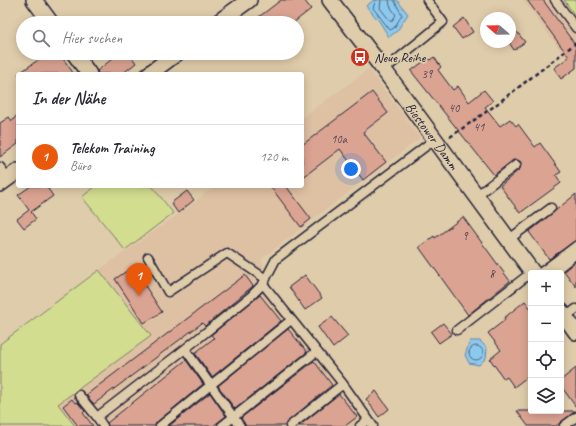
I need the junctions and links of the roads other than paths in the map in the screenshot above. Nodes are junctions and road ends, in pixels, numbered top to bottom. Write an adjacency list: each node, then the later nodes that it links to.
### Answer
1 (34, 0): 6 (street)
2 (248, 0): 7 (street)
3 (330, 0): 11 (street, Biestower Damm)
4 (427, 0): 11 (lane)
5 (555, 0): 8 (lane)
6 (46, 16)
7 (227, 16)
8 (576, 28)
9 (79, 60): 12 (street)
10 (168, 60): 13 (street)
11 (384, 70): 14 (street, Biestower Damm)
12 (88, 72)
13 (152, 72)
14 (436, 143): 16 (street, Biestower Damm); 26 (lane)
15 (516, 165): 16 (lane)
16 (476, 196): 18 (street, Biestower Damm)
17 (551, 208): 18 (lane)
18 (508, 240): 22 (street, Biestower Damm)
19 (576, 246): 23 (lane)
20 (576, 254): 24 (lane)
21 (148, 257): 26 (lane)
22 (533, 270)
23 (540, 270)
24 (556, 270)
25 (528, 278): 29 (lane)
26 (264, 281): 28 (lane); 31 (lane)
27 (567, 312): 30 (street)
28 (291, 320): 32 (lane); 34 (lane)
29 (457, 330)
30 (576, 332)
31 (185, 349): 34 (lane); 36 (lane)
32 (316, 352): 33 (lane); 37 (lane)
33 (343, 384): 39 (lane); 44 (lane)
34 (209, 385): 37 (lane); 41 (lane)
35 (79, 395): 36 (lane)
36 (97, 417): 40 (lane)
37 (233, 417): 42 (lane); 43 (lane)
38 (576, 417): 46 (lane)
39 (371, 423): 45 (lane)
40 (103, 426)
41 (160, 426)
42 (222, 426)
43 (240, 426)
44 (290, 426)
45 (360, 426)
46 (564, 426)

